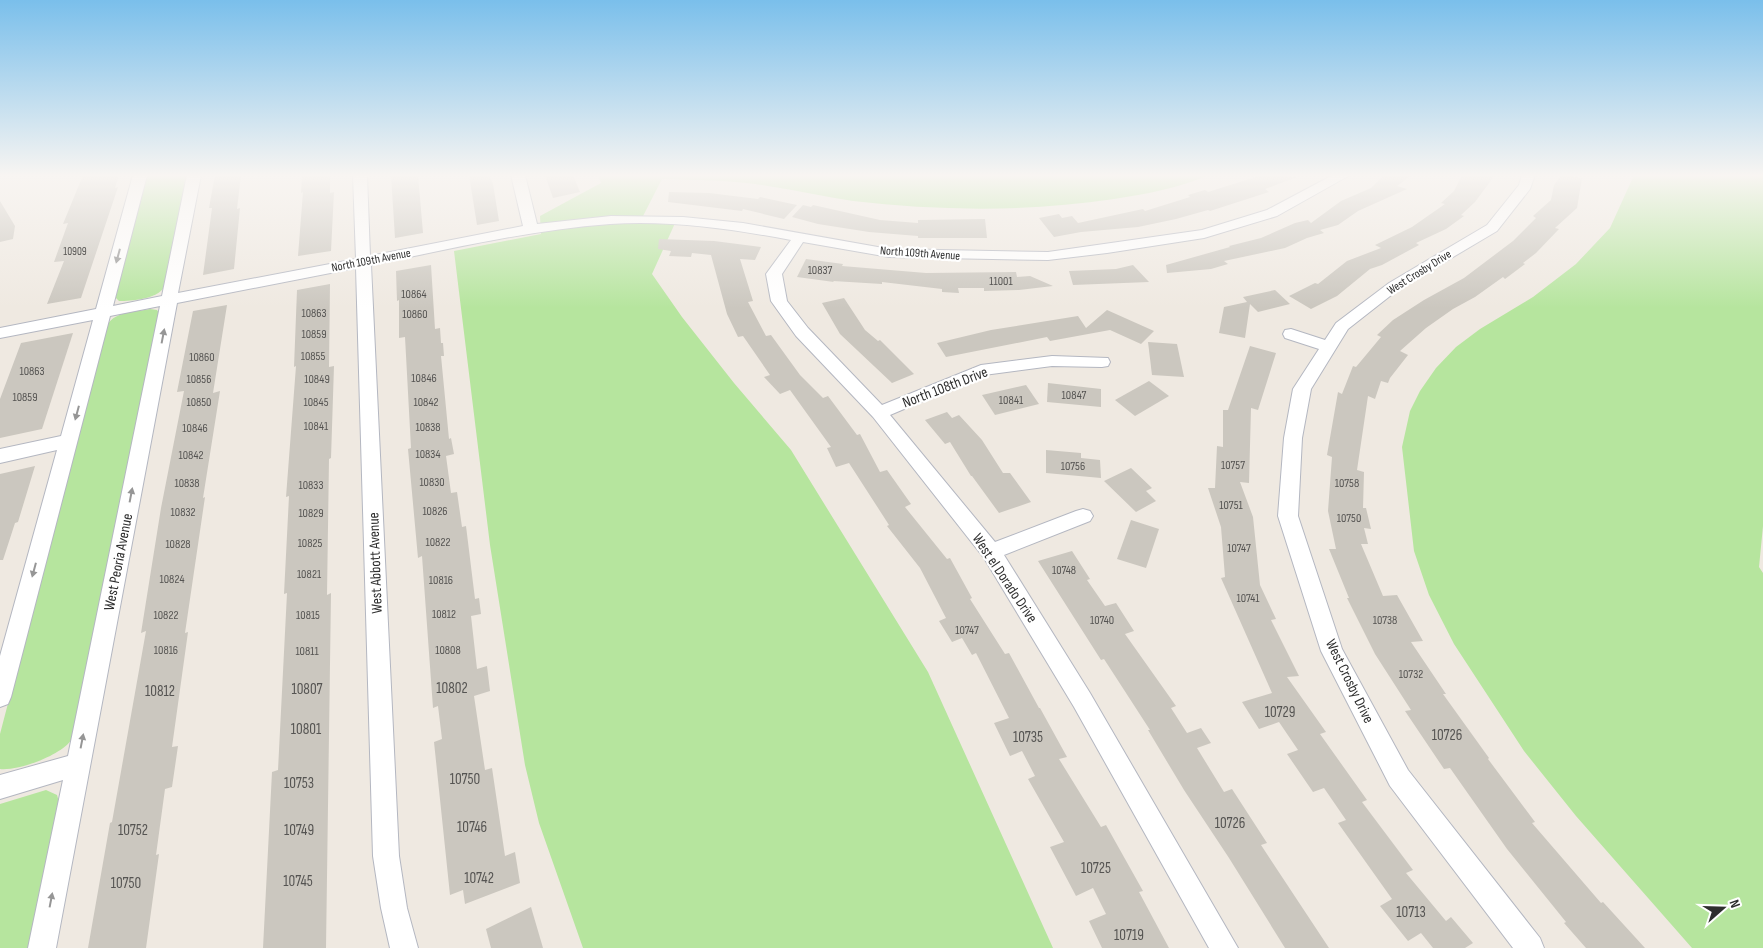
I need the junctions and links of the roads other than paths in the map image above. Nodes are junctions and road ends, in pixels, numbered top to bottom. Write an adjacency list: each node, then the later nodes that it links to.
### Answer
1 (128, 219): 11 (street, one-way to 11)
2 (185, 219): 10 (street, West Peoria Avenue)
3 (362, 219): 9 (street, West Abbott Avenue)
4 (529, 219): 7 (street)
5 (1252, 219): 8 (street, North 109th Avenue)
6 (1499, 219): 14 (street, West Crosby Drive)
7 (531, 229): 8 (street, North 109th Avenue); 9 (street, North 109th Avenue)
8 (799, 238): 16 (street, West el Dorado Drive)
9 (364, 261): 10 (street, North 109th Avenue); 25 (street, West Abbott Avenue)
10 (170, 299): 11 (street, North 109th Avenue); 22 (street, West Peoria Avenue, one-way to 10)
11 (104, 312): 12 (street, North 109th Avenue); 17 (street, one-way to 17)
12 (0, 333)
13 (1291, 334): 14 (street)
14 (1328, 347): 27 (street, West Crosby Drive)
15 (1102, 362): 16 (street, North 108th Drive)
16 (879, 413): 20 (street, West el Dorado Drive)
17 (70, 441): 18 (street); 21 (street, one-way to 21)
18 (0, 456)
19 (1083, 516): 20 (street)
20 (991, 552): 26 (street, West el Dorado Drive)
21 (0, 697)
22 (77, 765): 23 (street); 24 (street, West Peoria Avenue, one-way to 22)
23 (0, 787)
24 (42, 948)
25 (404, 948)
26 (1224, 948)
27 (1530, 948)

